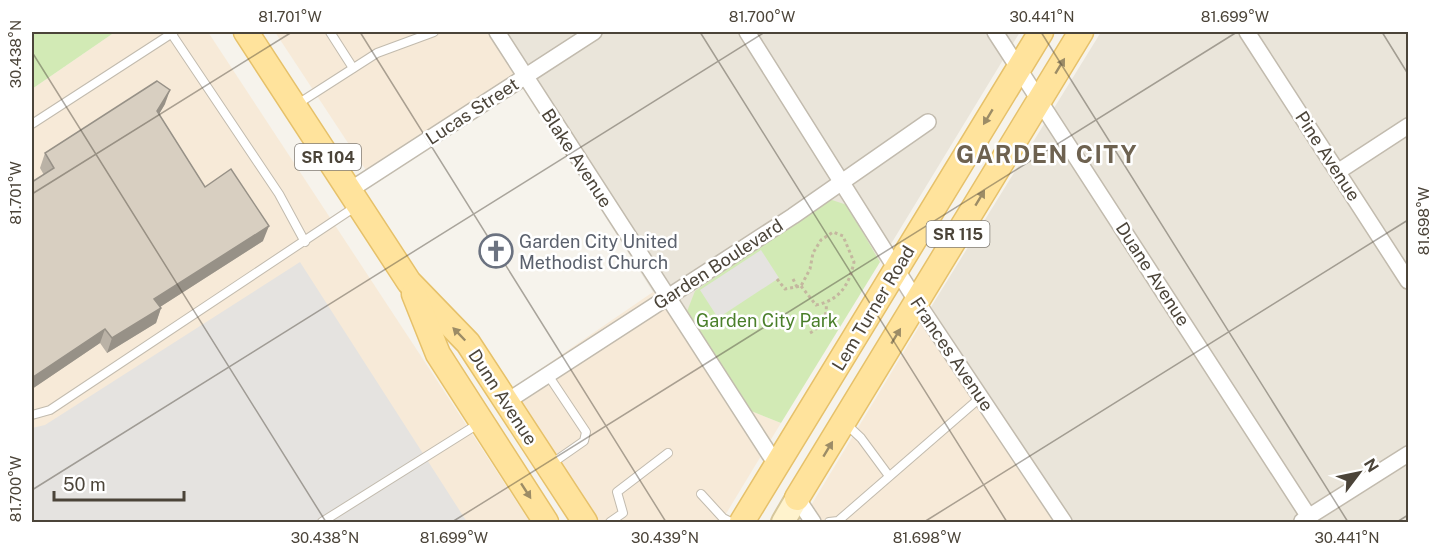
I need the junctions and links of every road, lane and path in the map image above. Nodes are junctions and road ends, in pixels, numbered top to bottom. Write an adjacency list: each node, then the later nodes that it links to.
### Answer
1 (172, 32): 18 (lane); 23 (lane)
2 (246, 32): 16 (main road, Dunn Avenue / SR 104)
3 (330, 32): 13 (lane)
4 (434, 32): 13 (lane)
5 (496, 32): 14 (street, Blake Avenue)
6 (594, 32): 14 (street, Lucas Street)
7 (747, 32): 21 (street, Frances Avenue)
8 (995, 32): 12 (street, Duane Avenue)
9 (1041, 32): 12 (main road, Lem Turner Road / SR 115)
10 (1081, 32): 15 (main road, Lem Turner Road / SR 115, one-way to 10)
11 (1247, 32): 20 (street, Pine Avenue)
12 (1019, 67): 15 (street, Duane Avenue); 24 (main road, Lem Turner Road / SR 115, one-way to 24)
13 (353, 68): 16 (lane)
14 (525, 76): 22 (street, Lucas Street); 30 (street, Blake Avenue)
15 (1039, 100): 31 (main road, Lem Turner Road / SR 115, one-way to 15); 49 (street, Duane Avenue)
16 (294, 106): 22 (main road, Dunn Avenue / SR 104)
17 (928, 122): 21 (street, Garden Boulevard)
18 (32, 124)
19 (1408, 126): 20 (street)
20 (1339, 171): 27 (street, Pine Avenue)
21 (842, 182): 24 (street, Frances Avenue); 30 (street, Garden Boulevard)
22 (354, 197): 23 (lane); 28 (main road, Dunn Avenue / SR 104)
23 (305, 242): 39 (lane)
24 (897, 270): 31 (street, Frances Avenue); 45 (main road, Lem Turner Road / SR 115)
25 (777, 279): 29 (path)
26 (793, 279): 29 (path)
27 (1408, 281)
28 (409, 282): 38 (main road, Dunn Avenue / SR 104, one-way to 28); 40 (main road, Dunn Avenue / SR 104)
29 (799, 286): 32 (path); 32 (path)
30 (666, 297): 36 (street, Garden Boulevard); 45 (street, Blake Avenue)
31 (917, 302): 37 (street, Frances Avenue); 41 (main road, Lem Turner Road / SR 115, one-way to 31)
32 (826, 303): 33 (path)
33 (822, 323): 34 (path); 35 (path)
34 (831, 329)
35 (810, 333)
36 (548, 375): 38 (street, Garden Boulevard); 44 (lane)
37 (981, 396): 46 (lane); 59 (street, Frances Avenue)
38 (506, 402): 44 (main road, Dunn Avenue / SR 104)
39 (32, 415)
40 (481, 421): 50 (lane); 51 (main road, Dunn Avenue / SR 104, one-way to 51)
41 (844, 422): 46 (lane); 48 (main road, Lem Turner Road / SR 115, one-way to 41)
42 (668, 453): 53 (lane)
43 (1408, 454): 49 (street)
44 (548, 466): 52 (main road, Dunn Avenue / SR 104)
45 (777, 466): 55 (main road, Lem Turner Road / SR 115)
46 (889, 476): 58 (lane)
47 (701, 494): 54 (lane)
48 (797, 498): 56 (main road, Lem Turner Road / SR 115); 57 (street)
49 (1305, 520)
50 (322, 522)
51 (546, 522)
52 (585, 522)
53 (610, 522)
54 (731, 522)
55 (742, 522)
56 (783, 522)
57 (813, 522)
58 (829, 522)
59 (1064, 522)

